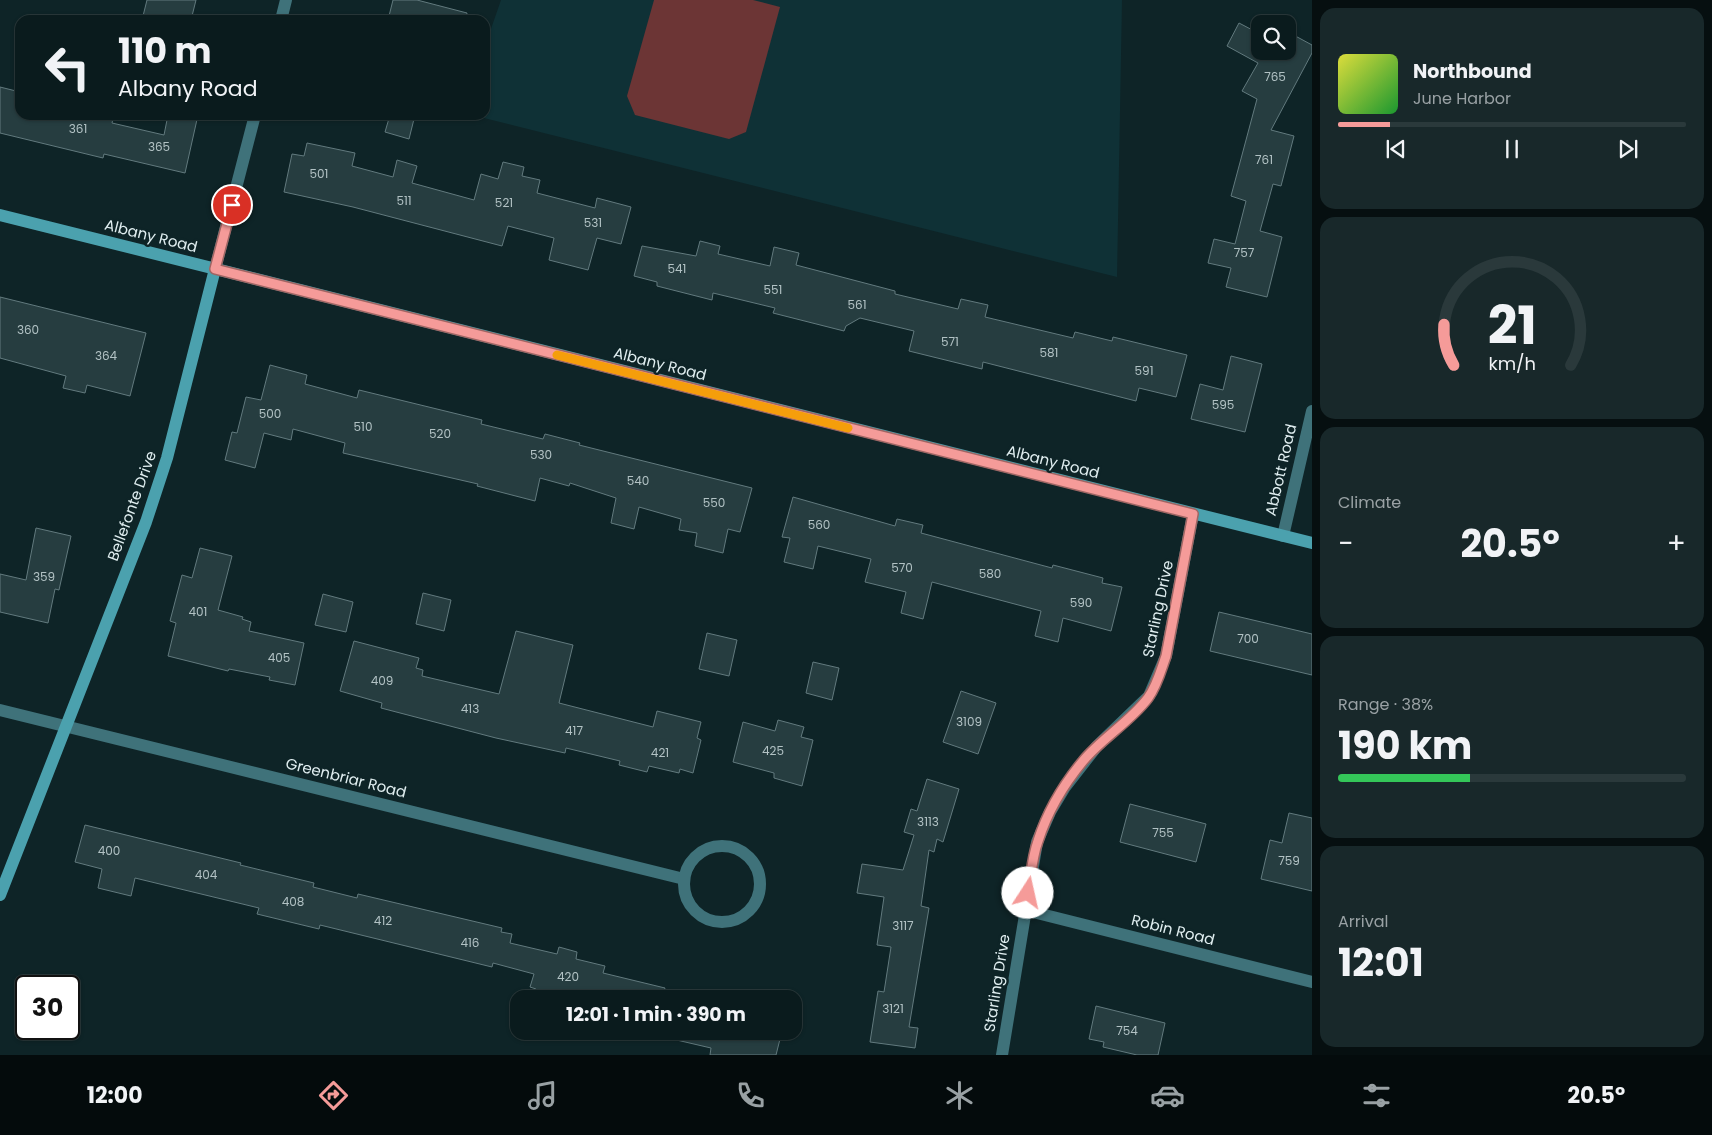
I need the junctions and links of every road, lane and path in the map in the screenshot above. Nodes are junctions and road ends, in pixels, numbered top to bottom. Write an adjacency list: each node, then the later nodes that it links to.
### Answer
1 (286, 0): 2 (street)
2 (282, 15)
3 (255, 120): 5 (street, Bellefonte Drive)
4 (0, 215): 5 (street, Albany Road)
5 (215, 269): 7 (street, Albany Road); 11 (street, Bellefonte Drive)
6 (1312, 411): 8 (street, Abbott Road)
7 (1193, 514): 8 (street, Albany Road); 14 (street, Starling Drive)
8 (1283, 536): 9 (street, Albany Road)
9 (1312, 543)
10 (0, 710): 11 (street, Greenbriar Road)
11 (66, 726): 12 (street, Greenbriar Road); 13 (street, Bellefonte Drive)
12 (684, 878): 12 (street)
13 (0, 895)
14 (1025, 910): 15 (street, Robin Road); 16 (street, Starling Drive)
15 (1312, 982)
16 (1002, 1055)

